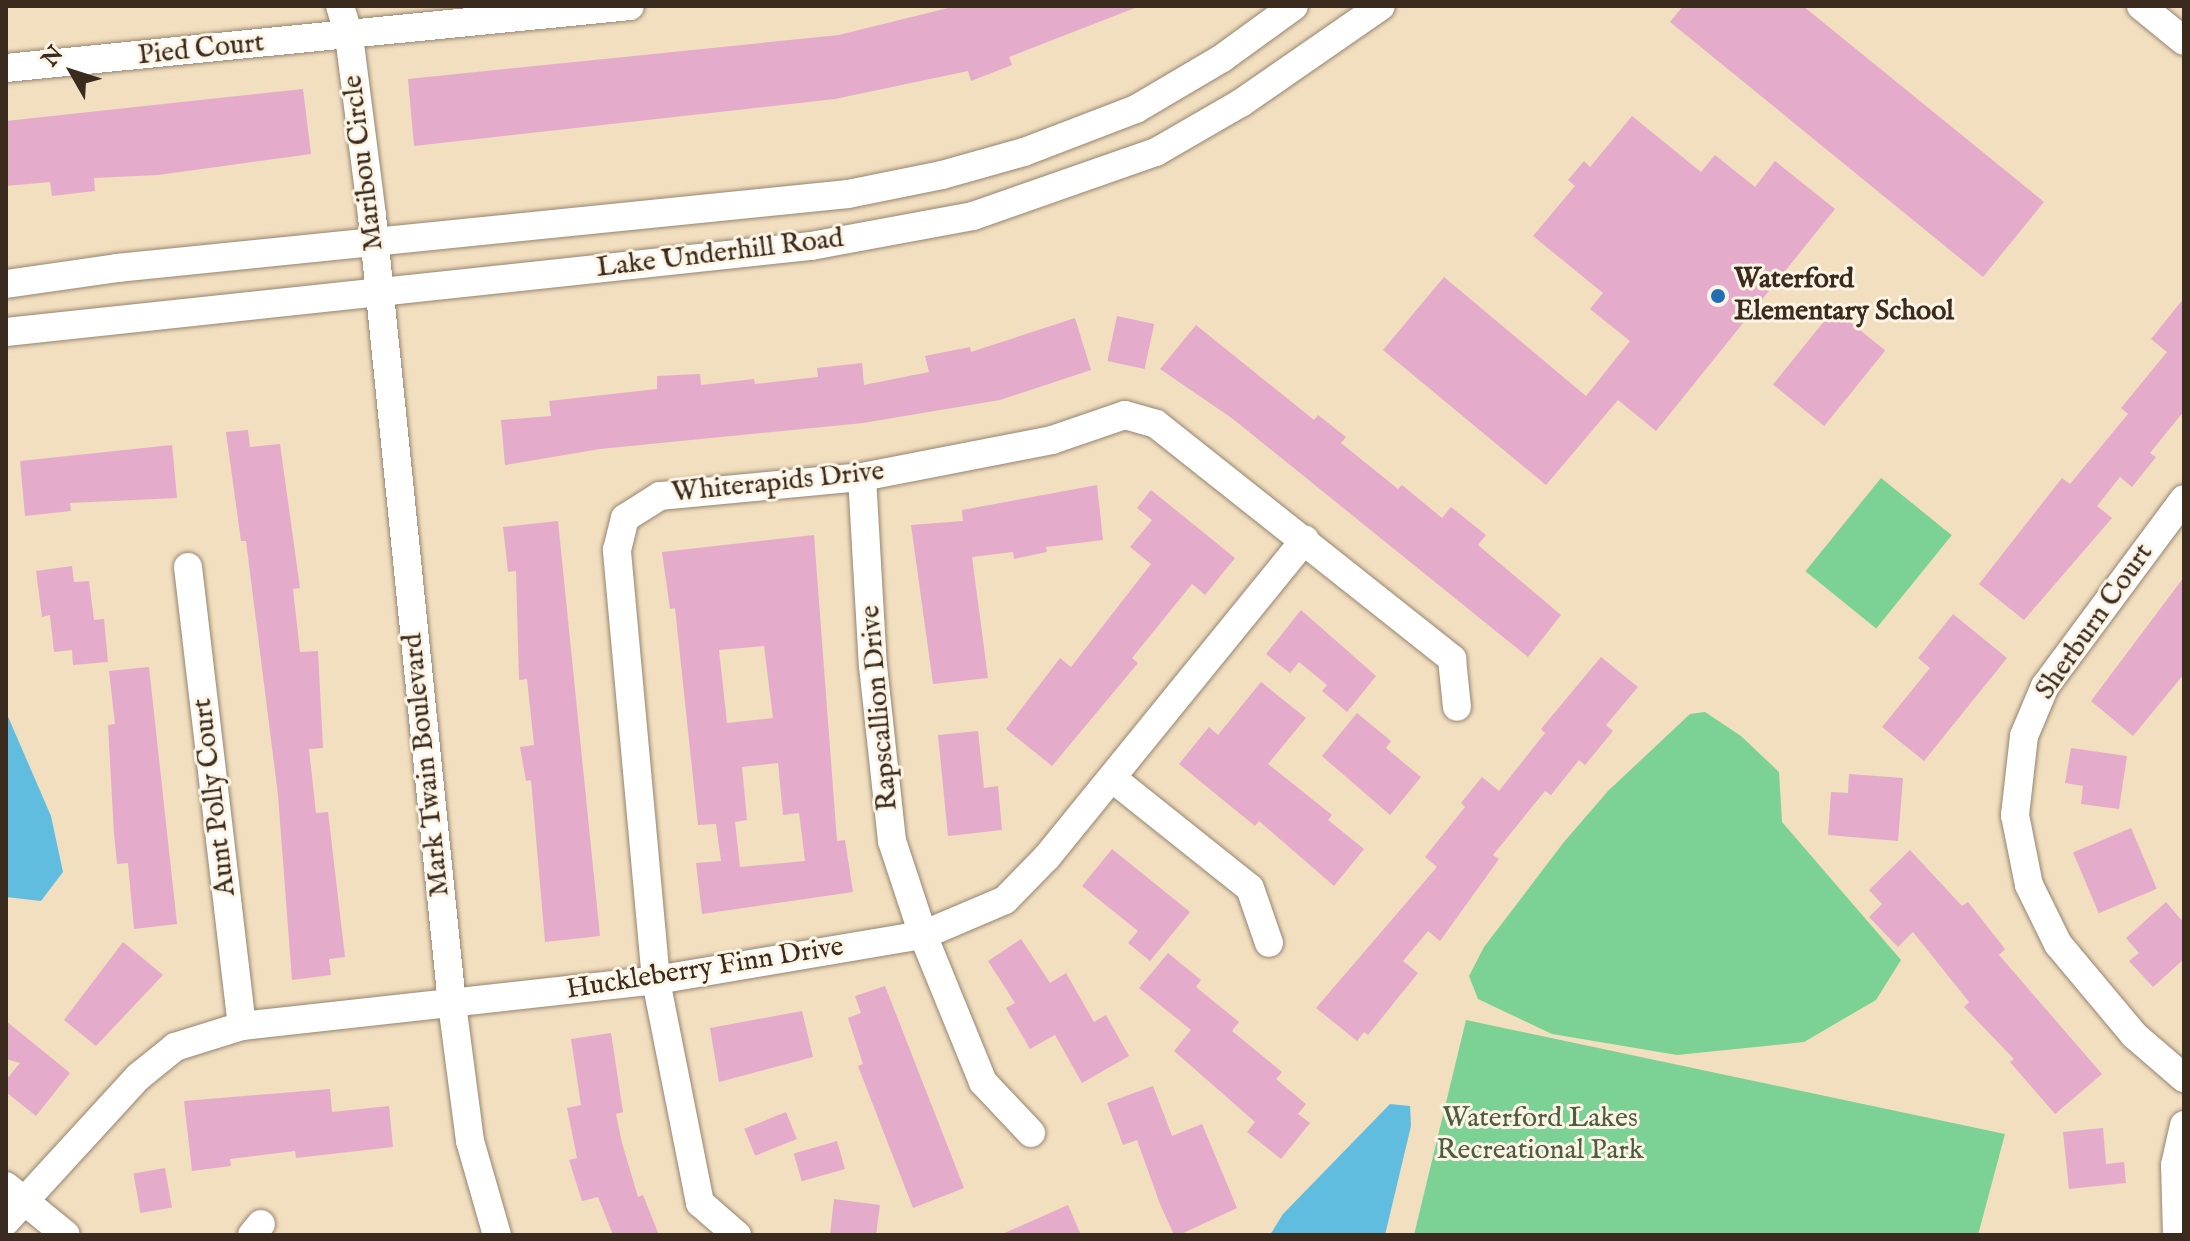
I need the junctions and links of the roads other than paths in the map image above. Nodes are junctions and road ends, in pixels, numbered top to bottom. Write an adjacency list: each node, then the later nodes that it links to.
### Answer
1 (340, 6): 6 (street, Maribou Circle)
2 (630, 6): 6 (street, Maribou Circle)
3 (1294, 6): 9 (street, Lake Underhill Road)
4 (1381, 6): 11 (street, Lake Underhill Road)
5 (2141, 6): 7 (street)
6 (349, 36): 8 (street, Pied Court); 9 (street, Maribou Circle)
7 (2184, 41)
8 (6, 68)
9 (375, 245): 10 (street, Lake Underhill Road); 11 (street, Maribou Circle)
10 (6, 284)
11 (379, 291): 12 (street, Lake Underhill Road); 22 (street, Mark Twain Boulevard)
12 (6, 332)
13 (862, 477): 15 (street, Whiterapids Drive); 19 (street, Rapscallion Drive); 21 (street, Whiterapids Drive)
14 (2184, 499): 24 (street, Sherburn Court)
15 (1305, 540): 17 (street, Whiterapids Drive); 18 (street, Huckleberry Finn Drive)
16 (188, 567): 23 (street, Aunt Polly Court)
17 (1457, 707)
18 (1112, 778): 19 (street, Huckleberry Finn Drive); 20 (street)
19 (923, 935): 21 (street, Huckleberry Finn Drive); 26 (street, Rapscallion Drive)
20 (1269, 943)
21 (656, 980): 22 (street, Huckleberry Finn Drive); 30 (street, Whiterapids Drive)
22 (452, 1004): 23 (street, Huckleberry Finn Drive); 29 (street, Mark Twain Boulevard)
23 (242, 1026): 27 (street, Huckleberry Finn Drive)
24 (2184, 1078)
25 (2184, 1125): 31 (street)
26 (1031, 1133)
27 (12, 1203): 28 (street)
28 (66, 1235)
29 (497, 1235)
30 (737, 1235)
31 (2177, 1235)

